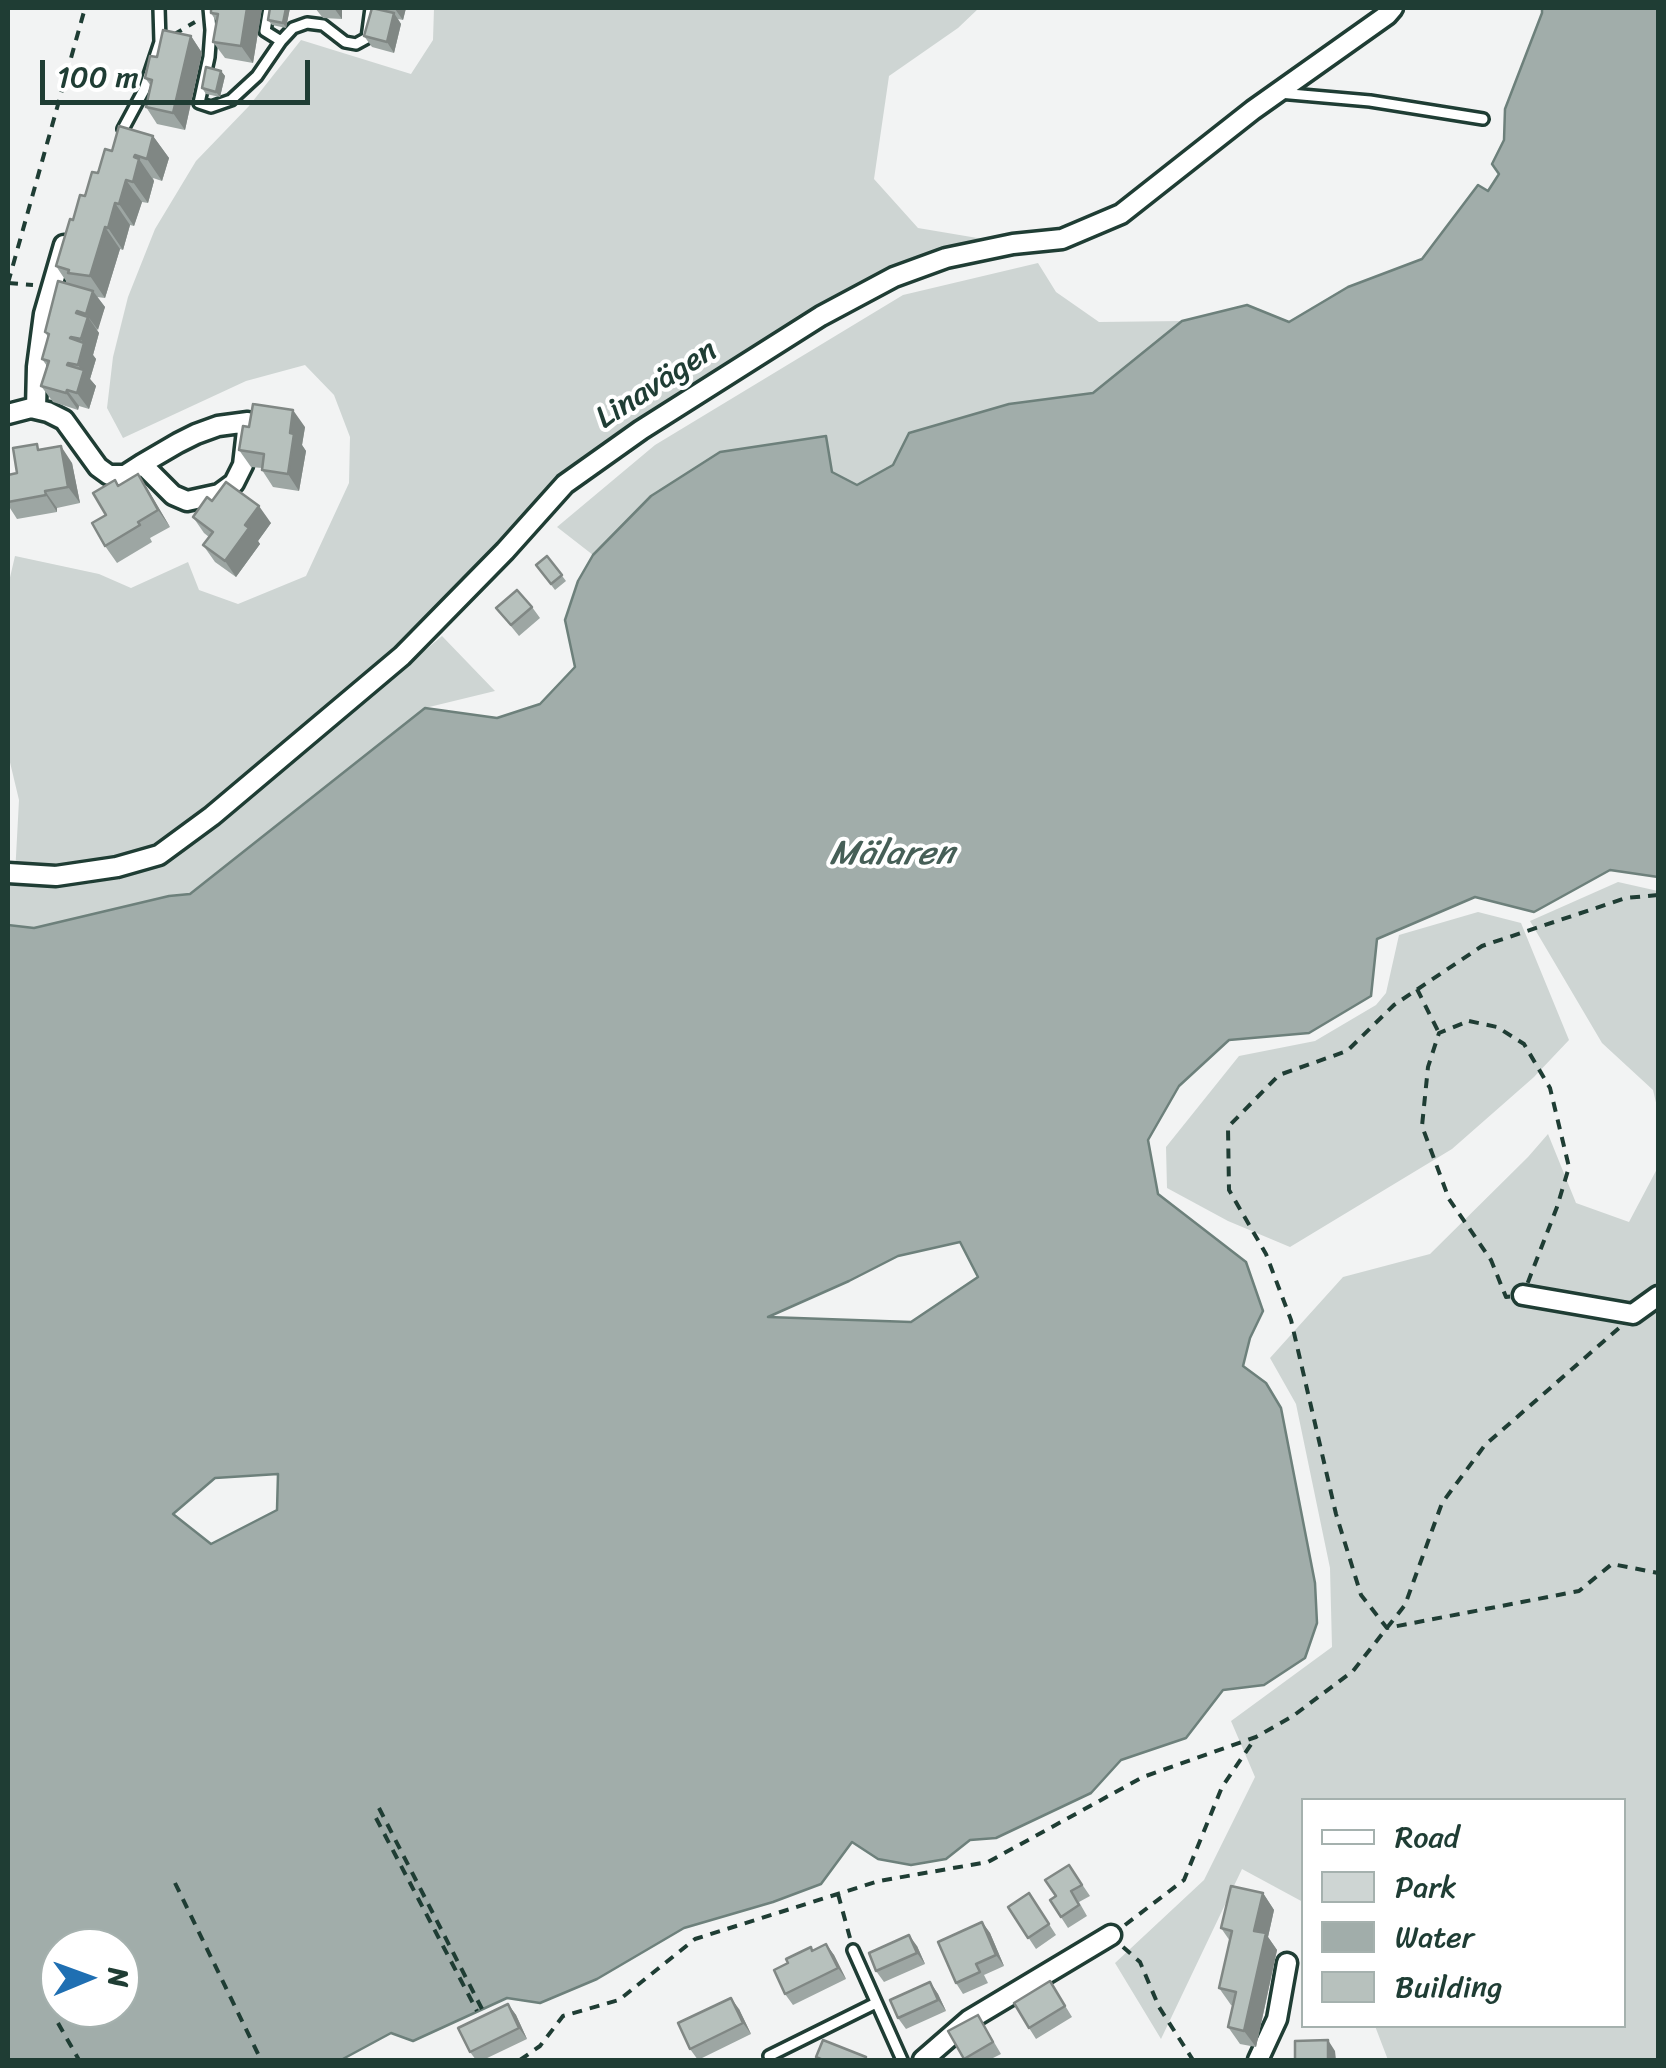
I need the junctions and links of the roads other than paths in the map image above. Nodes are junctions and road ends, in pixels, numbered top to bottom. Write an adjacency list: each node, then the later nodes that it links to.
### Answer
1 (159, 8): 11 (lane)
2 (268, 8): 8 (lane)
3 (320, 8): 7 (lane)
4 (371, 8): 7 (lane)
5 (1393, 8): 9 (street, Linavägen)
6 (208, 11): 8 (lane)
7 (319, 24): 8 (lane)
8 (281, 41)
9 (1276, 92): 10 (lane); 16 (street, Linavägen)
10 (1483, 119)
11 (119, 136)
12 (70, 230): 13 (street)
13 (36, 409): 14 (street); 15 (street)
14 (8, 414)
15 (142, 464): 15 (street)
16 (8, 873)
17 (1522, 1295): 18 (street)
18 (1658, 1296)
19 (1111, 1935): 25 (street)
20 (853, 1950): 22 (lane)
21 (1287, 1963): 26 (street)
22 (876, 2003): 23 (lane); 24 (lane)
23 (769, 2056)
24 (902, 2060)
25 (924, 2060)
26 (1258, 2060)

